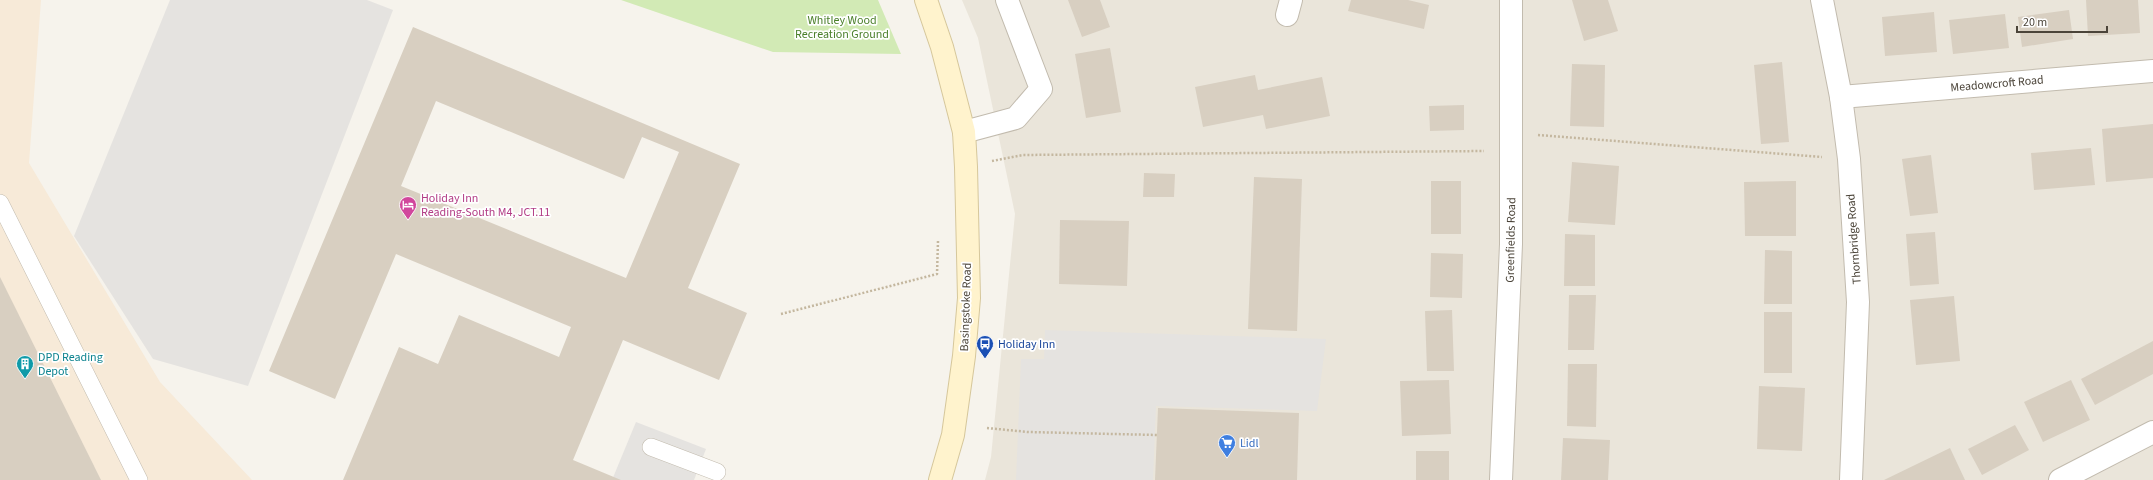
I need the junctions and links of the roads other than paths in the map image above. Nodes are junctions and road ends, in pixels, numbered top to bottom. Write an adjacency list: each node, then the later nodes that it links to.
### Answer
1 (926, 0): 7 (main road, Basingstoke Road)
2 (1007, 0): 7 (street)
3 (1511, 0): 14 (street, Greenfields Road)
4 (1822, 0): 6 (street, Thornbridge Road)
5 (2153, 71): 6 (street, Meadowcroft Road)
6 (1841, 98): 15 (street, Thornbridge Road)
7 (964, 132): 13 (main road, Basingstoke Road)
8 (0, 203): 12 (lane)
9 (2153, 432): 16 (street)
10 (651, 447): 11 (lane)
11 (717, 472)
12 (139, 480)
13 (940, 480)
14 (1501, 480)
15 (1851, 480)
16 (2060, 480)

